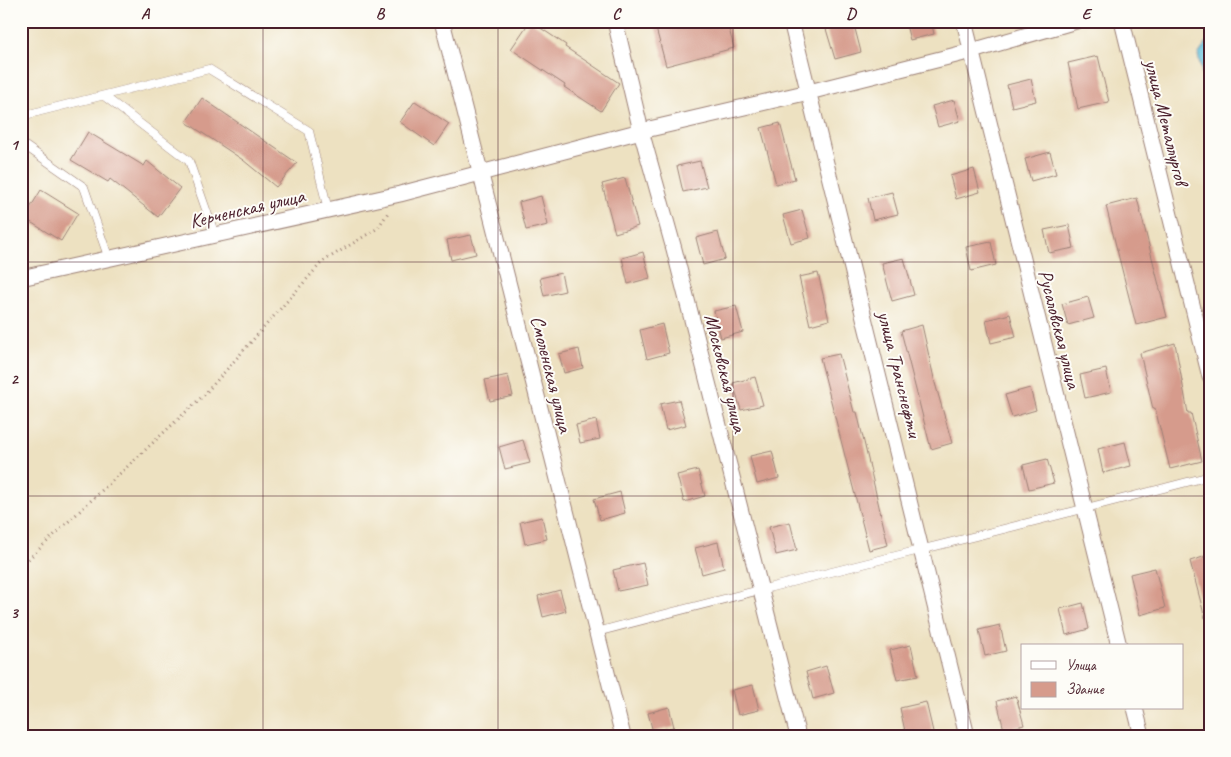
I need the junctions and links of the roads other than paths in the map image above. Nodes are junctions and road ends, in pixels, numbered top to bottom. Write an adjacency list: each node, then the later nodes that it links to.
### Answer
1 (442, 21): 13 (street, Смоленская улица)
2 (615, 21): 11 (street, Московская улица)
3 (792, 21): 8 (street, улица Транснефти)
4 (964, 21): 7 (street, Русаловская улица)
5 (1076, 21): 7 (street, Керченская улица)
6 (1122, 21): 18 (street, улица Металлургов)
7 (972, 51): 8 (street, Керченская улица); 20 (street, Русаловская улица)
8 (809, 92): 11 (street, Керченская улица); 21 (street, улица Транснефти)
9 (104, 96): 10 (lane); 14 (lane); 15 (lane)
10 (21, 116)
11 (642, 131): 13 (street, Керченская улица); 22 (street, Московская улица)
12 (21, 143): 16 (lane)
13 (481, 174): 14 (street, Керченская улица); 23 (street, Смоленская улица)
14 (328, 210): 15 (street, Керченская улица)
15 (215, 235): 16 (street, Керченская улица)
16 (109, 259): 17 (street, Керченская улица)
17 (21, 278)
18 (1210, 377)
19 (1210, 476): 20 (lane)
20 (1084, 509): 21 (lane); 24 (street, Русаловская улица)
21 (923, 550): 22 (lane); 28 (street, улица Транснефти)
22 (760, 589): 23 (lane); 27 (street, Московская улица)
23 (597, 632): 26 (street, Смоленская улица)
24 (1118, 644)
25 (1136, 710): 29 (street)
26 (623, 736)
27 (798, 736)
28 (968, 736)
29 (1142, 736)

